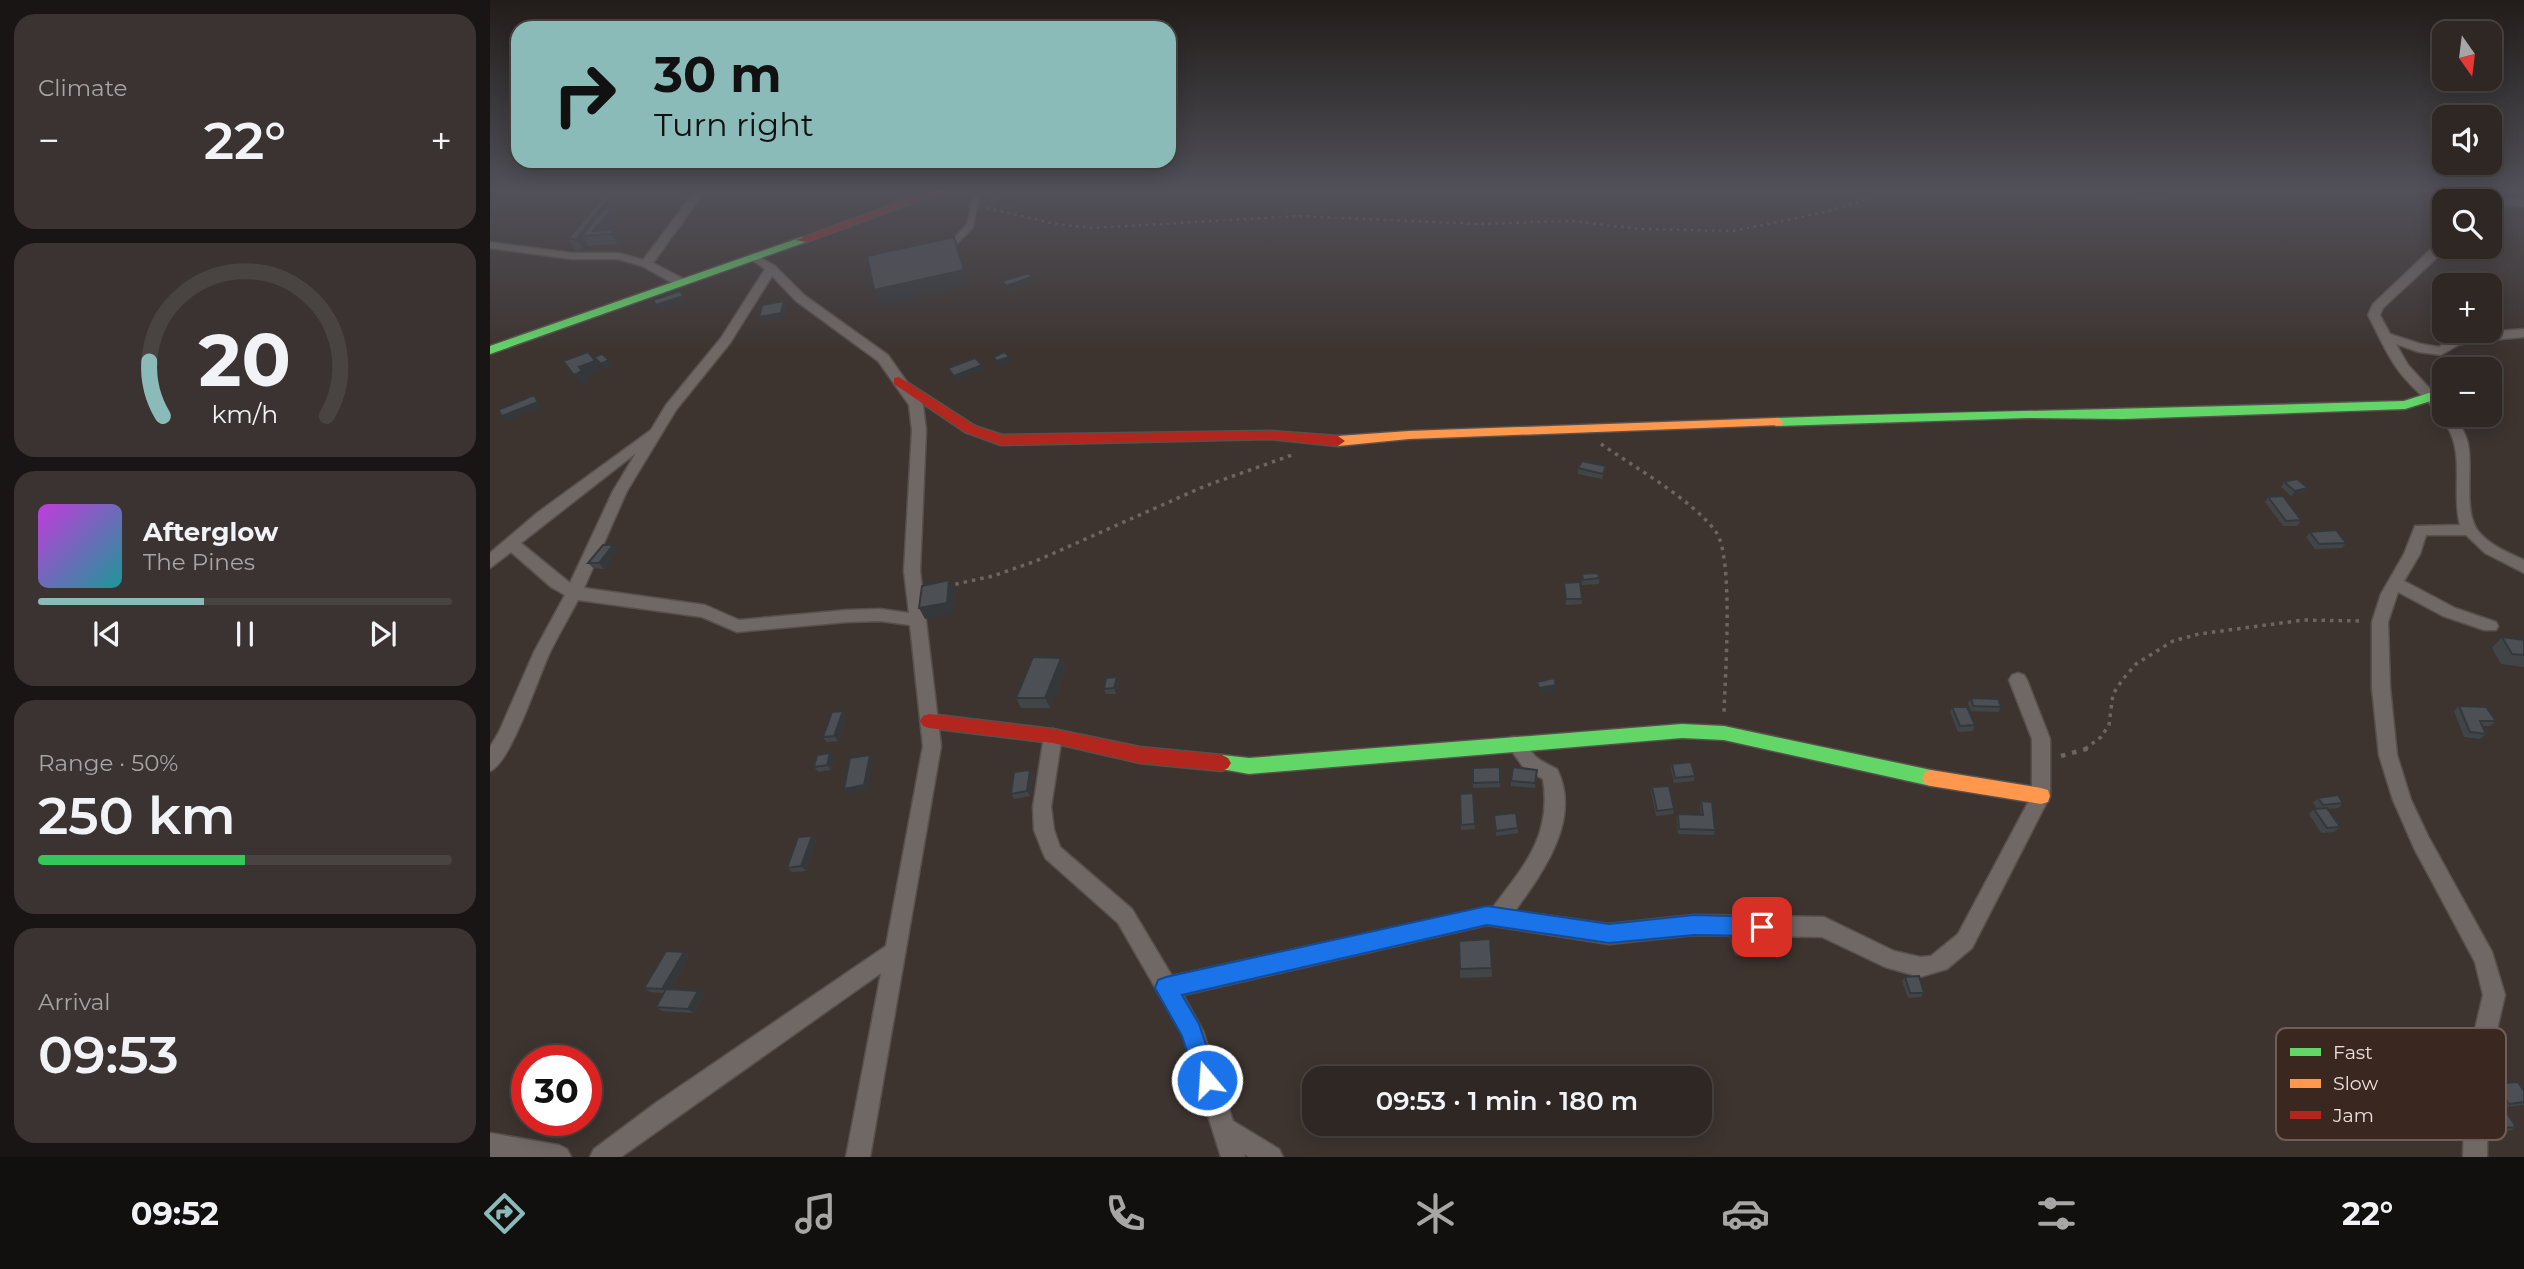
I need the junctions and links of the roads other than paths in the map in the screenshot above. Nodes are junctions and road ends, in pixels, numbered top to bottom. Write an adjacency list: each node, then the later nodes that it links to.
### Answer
1 (490, 245): 8 (street)
2 (660, 245): 8 (street)
3 (788, 245): 7 (street)
4 (950, 245): 5 (lane)
5 (941, 254)
6 (2432, 256): 12 (street)
7 (754, 257): 9 (street); 10 (street)
8 (646, 264): 10 (street)
9 (771, 268): 14 (street); 18 (street)
10 (680, 282): 13 (street)
11 (2524, 333): 12 (street)
12 (2388, 337): 15 (street)
13 (490, 350)
14 (899, 381): 15 (street); 25 (street)
15 (2429, 397): 16 (street)
16 (2432, 400)
17 (2452, 427): 19 (street)
18 (658, 430): 20 (street); 24 (street)
19 (2469, 530): 22 (street); 23 (street)
20 (512, 544): 21 (street); 24 (street)
21 (490, 562)
22 (2524, 567)
23 (2395, 583): 26 (street); 36 (street)
24 (574, 593): 25 (street); 31 (street)
25 (917, 620): 28 (street)
26 (2490, 626)
27 (2018, 680): 32 (street)
28 (929, 721): 29 (street); 34 (street)
29 (1054, 736): 30 (street); 35 (street)
30 (1515, 743): 32 (street); 33 (street)
31 (490, 763)
32 (2040, 796): 33 (street)
33 (1499, 916): 35 (street)
34 (894, 952): 40 (street); 41 (street)
35 (1166, 988): 37 (street)
36 (2486, 1028)
37 (1223, 1128): 42 (street); 43 (street)
38 (490, 1145): 39 (street)
39 (559, 1157)
40 (602, 1157)
41 (858, 1157)
42 (1233, 1157)
43 (1271, 1157)

